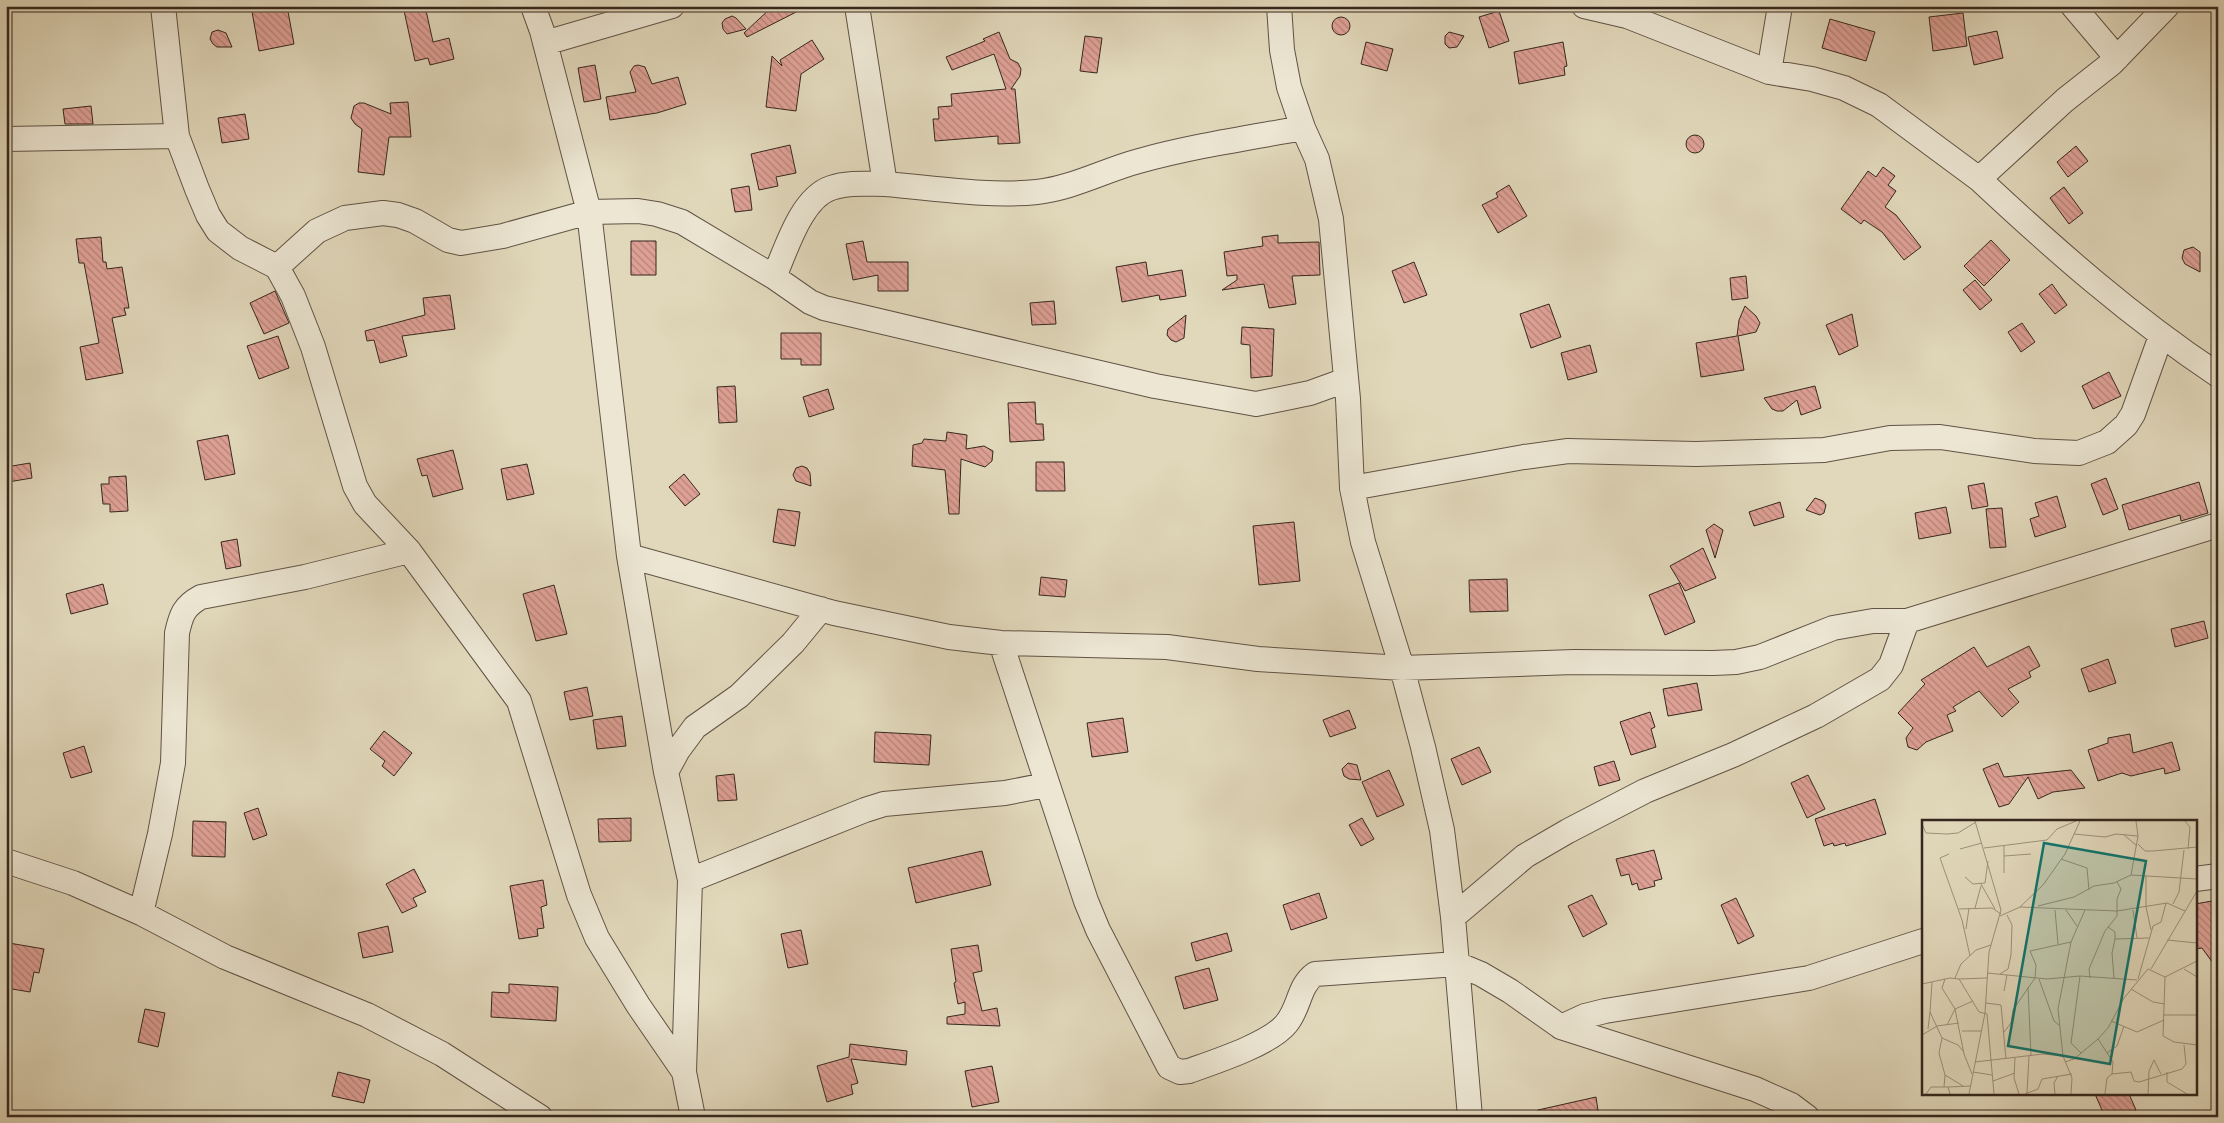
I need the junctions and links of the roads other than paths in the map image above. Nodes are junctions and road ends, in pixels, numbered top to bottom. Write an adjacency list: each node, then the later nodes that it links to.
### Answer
1 (163, 6): 14 (street)
2 (534, 6): 10 (street)
3 (672, 6): 10 (street)
4 (857, 6): 17 (street)
5 (1279, 6): 13 (street)
6 (1584, 6): 12 (street)
7 (1780, 6): 12 (street)
8 (2073, 6): 11 (street)
9 (2167, 6): 11 (street)
10 (545, 43): 18 (street)
11 (2117, 58): 16 (street)
12 (1769, 72): 16 (street)
13 (1303, 128): 17 (street); 23 (street)
14 (177, 136): 15 (street); 19 (street)
15 (6, 139)
16 (1979, 179): 21 (street)
17 (885, 184): 20 (street)
18 (589, 212): 19 (street); 20 (street); 27 (street)
19 (277, 267): 26 (street)
20 (774, 277): 23 (street)
21 (2161, 336): 22 (street); 24 (street)
22 (2218, 375)
23 (1346, 380): 24 (street)
24 (1352, 488): 31 (street)
25 (2218, 525): 29 (street)
26 (409, 551): 38 (street); 43 (street)
27 (629, 556): 28 (street); 32 (street)
28 (821, 609): 30 (street); 32 (street)
29 (1907, 621): 31 (street); 39 (street)
30 (1001, 643): 31 (street); 33 (street)
31 (1402, 668): 39 (street)
32 (666, 772): 37 (street)
33 (1046, 785): 37 (street); 41 (street)
34 (6, 860): 38 (street)
35 (2218, 876): 36 (street)
36 (2196, 879)
37 (690, 880): 43 (street)
38 (141, 913): 44 (street)
39 (1453, 917): 41 (street)
40 (1922, 941): 42 (street)
41 (1457, 964): 42 (street); 46 (street)
42 (1561, 1027): 47 (street)
43 (684, 1072): 45 (street)
44 (540, 1117)
45 (693, 1117)
46 (1470, 1117)
47 (1807, 1117)

